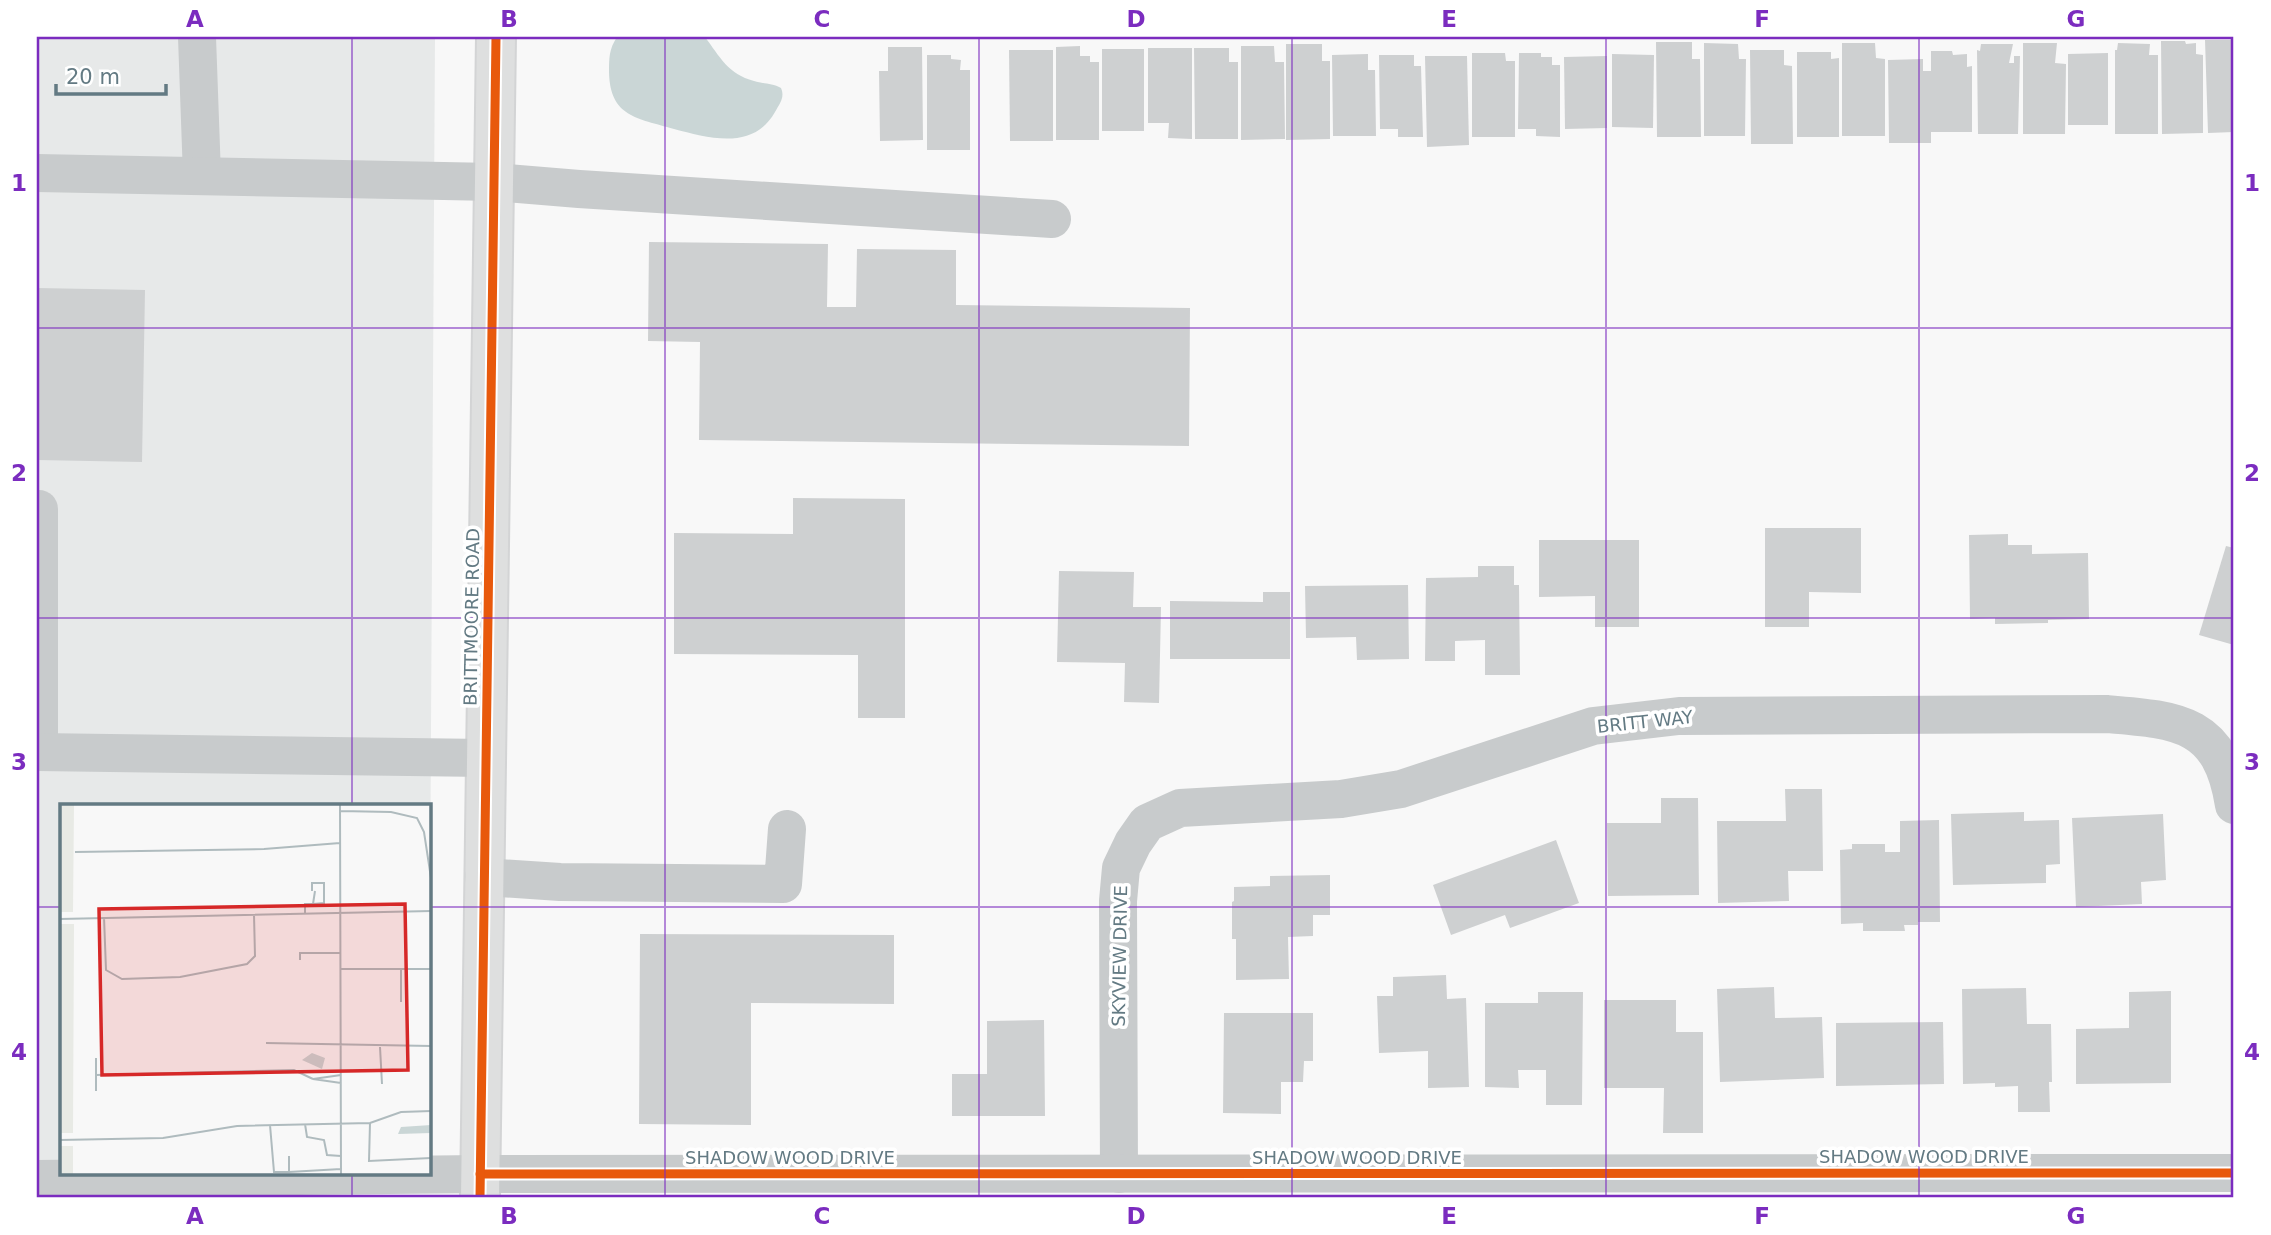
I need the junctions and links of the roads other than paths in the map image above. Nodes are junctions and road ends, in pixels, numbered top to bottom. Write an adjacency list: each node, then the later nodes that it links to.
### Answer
1 (197, 37): 4 (street)
2 (496, 37): 5 (main road, BRITTMOORE ROAD)
3 (37, 173): 4 (street)
4 (202, 176): 5 (street)
5 (494, 182): 6 (street); 9 (main road, BRITTMOORE ROAD)
6 (1052, 219)
7 (39, 509): 8 (street)
8 (38, 752): 9 (street)
9 (486, 758): 13 (main road, BRITTMOORE ROAD)
10 (1263, 803): 11 (street, BRITT WAY); 15 (street, SKYVIEW DRIVE)
11 (2234, 806)
12 (787, 829): 13 (street)
13 (484, 877): 17 (main road, BRITTMOORE ROAD)
14 (2234, 1173): 15 (street, SHADOW WOOD DRIVE)
15 (1119, 1174): 19 (street, SHADOW WOOD DRIVE)
16 (37, 1179): 17 (street, SHADOW WOOD DRIVE)
17 (480, 1186): 18 (street, SHADOW WOOD DRIVE)
18 (634, 1186): 19 (street, SHADOW WOOD DRIVE)
19 (742, 1186)

